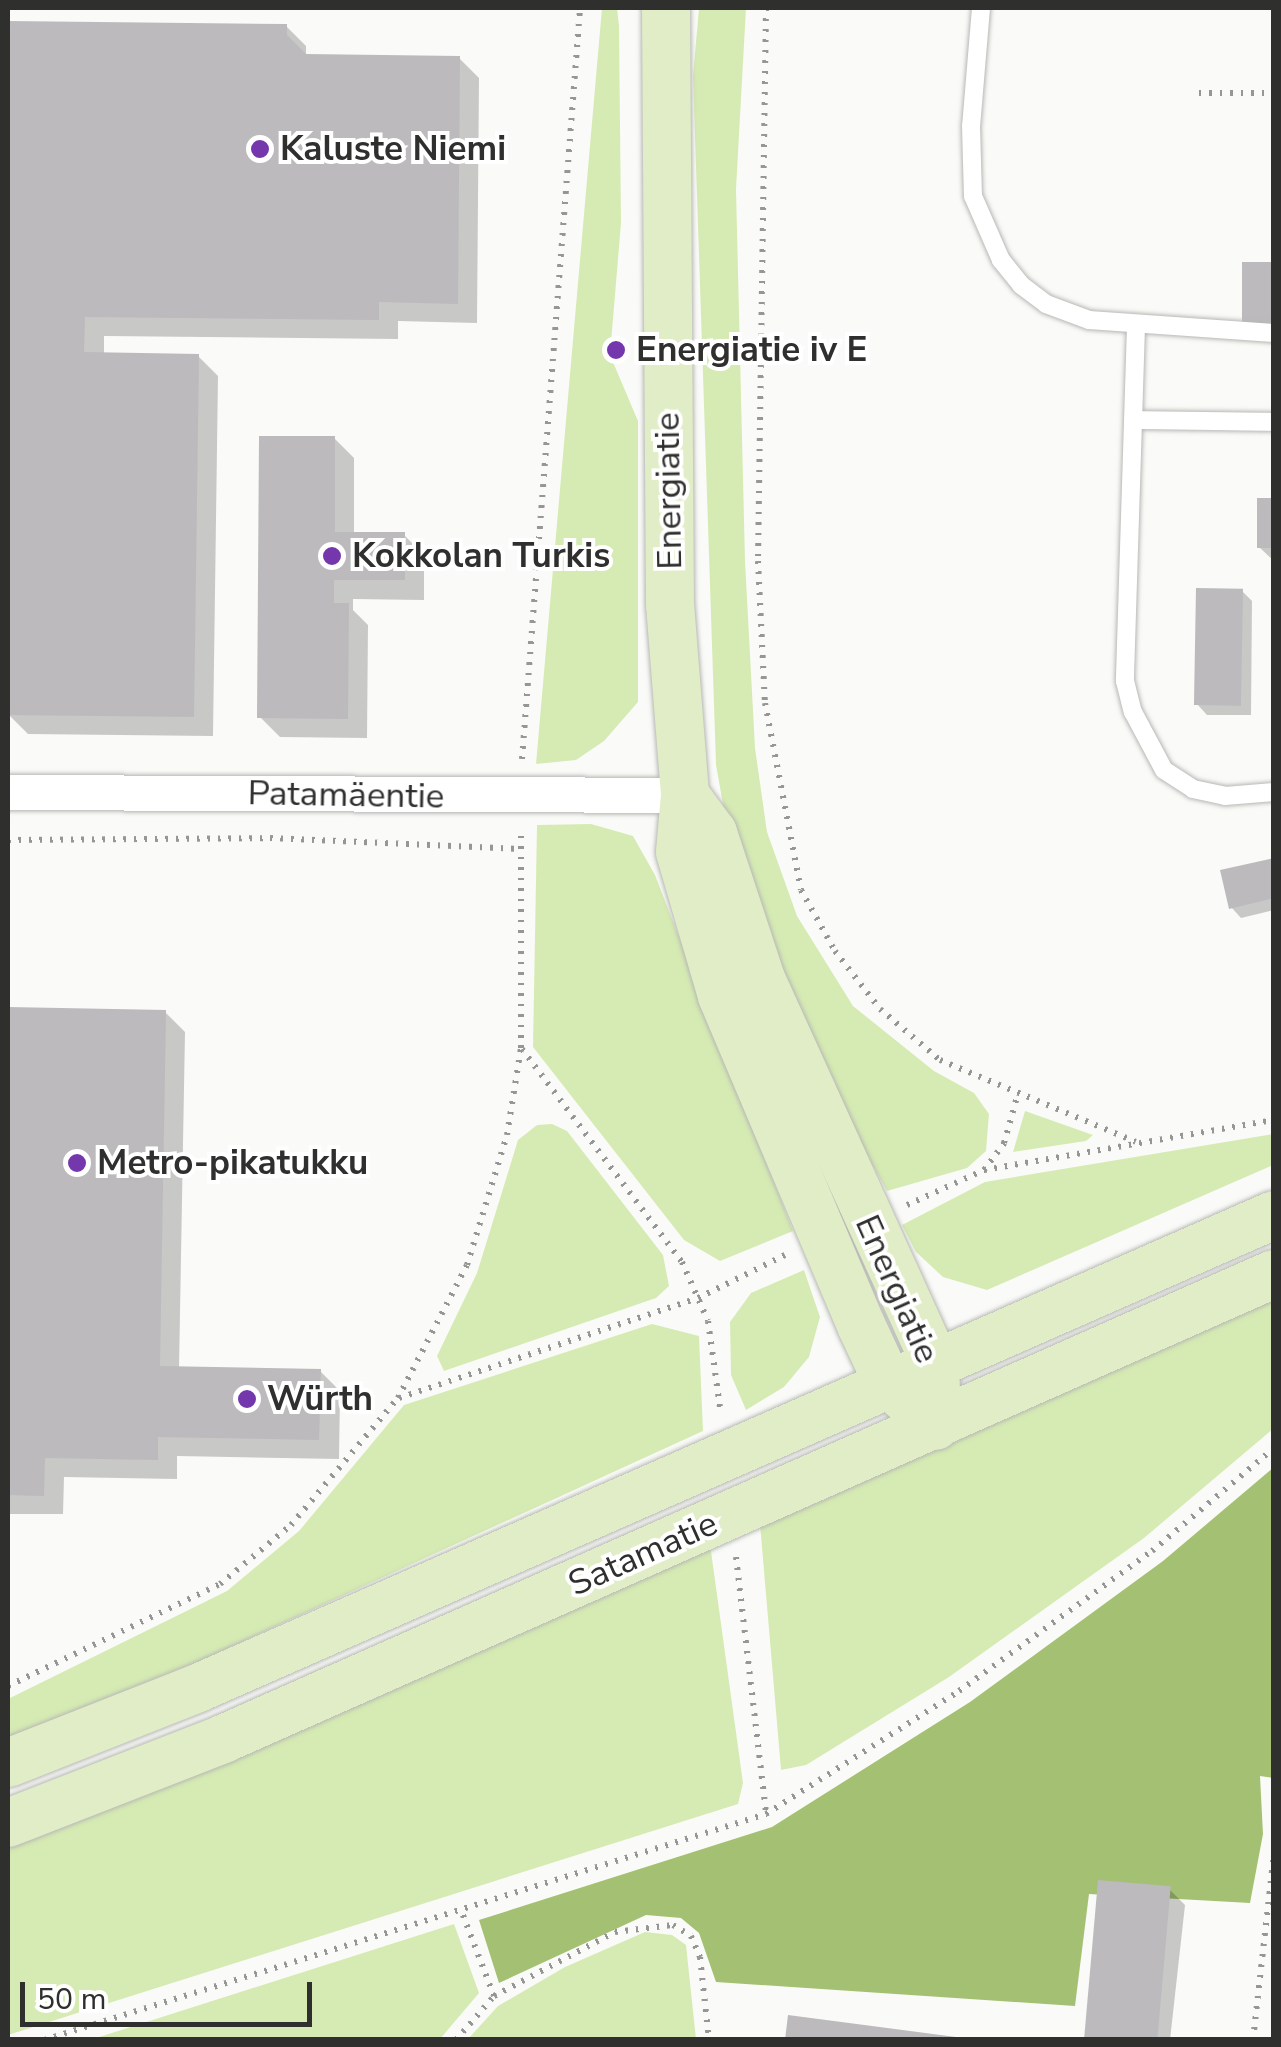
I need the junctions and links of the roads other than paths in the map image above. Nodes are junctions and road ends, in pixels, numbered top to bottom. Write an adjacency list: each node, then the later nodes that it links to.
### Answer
1 (666, 8): 9 (main road, Energiatie)
2 (981, 8): 3 (lane)
3 (1136, 326): 4 (lane); 5 (lane)
4 (1274, 333)
5 (1133, 420): 6 (lane); 8 (lane)
6 (1274, 422)
7 (8, 792): 9 (street, Patamäentie)
8 (1274, 792)
9 (685, 795): 12 (main road, Energiatie); 13 (main road, Energiatie)
10 (1274, 1215): 12 (main road, Satamatie)
11 (1274, 1274): 14 (main road, Satamatie)
12 (936, 1362): 13 (main road, Satamatie); 14 (main road, Energiatie)
13 (888, 1383): 14 (main road, Energiatie); 15 (main road, Satamatie)
14 (936, 1426): 16 (main road, Satamatie)
15 (8, 1763)
16 (8, 1823)

